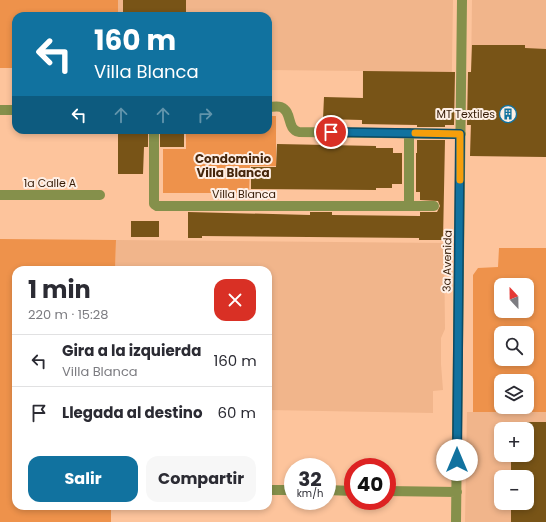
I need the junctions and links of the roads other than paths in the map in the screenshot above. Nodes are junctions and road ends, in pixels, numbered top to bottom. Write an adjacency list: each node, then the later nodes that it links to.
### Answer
1 (462, 0): 7 (street, 3a Avenida)
2 (272, 107): 5 (street)
3 (0, 110): 4 (street)
4 (12, 110)
5 (409, 133): 7 (street); 10 (street)
6 (154, 134): 10 (street, Villa Blanca)
7 (460, 134): 15 (street, 3a Avenida)
8 (0, 195): 9 (street, 1a Calle A)
9 (100, 195)
10 (409, 205): 11 (street, Villa Blanca)
11 (434, 206)
12 (272, 490): 13 (street)
13 (284, 490)
14 (396, 491): 15 (street)
15 (457, 492): 16 (street, 3a Avenida)
16 (456, 522)

